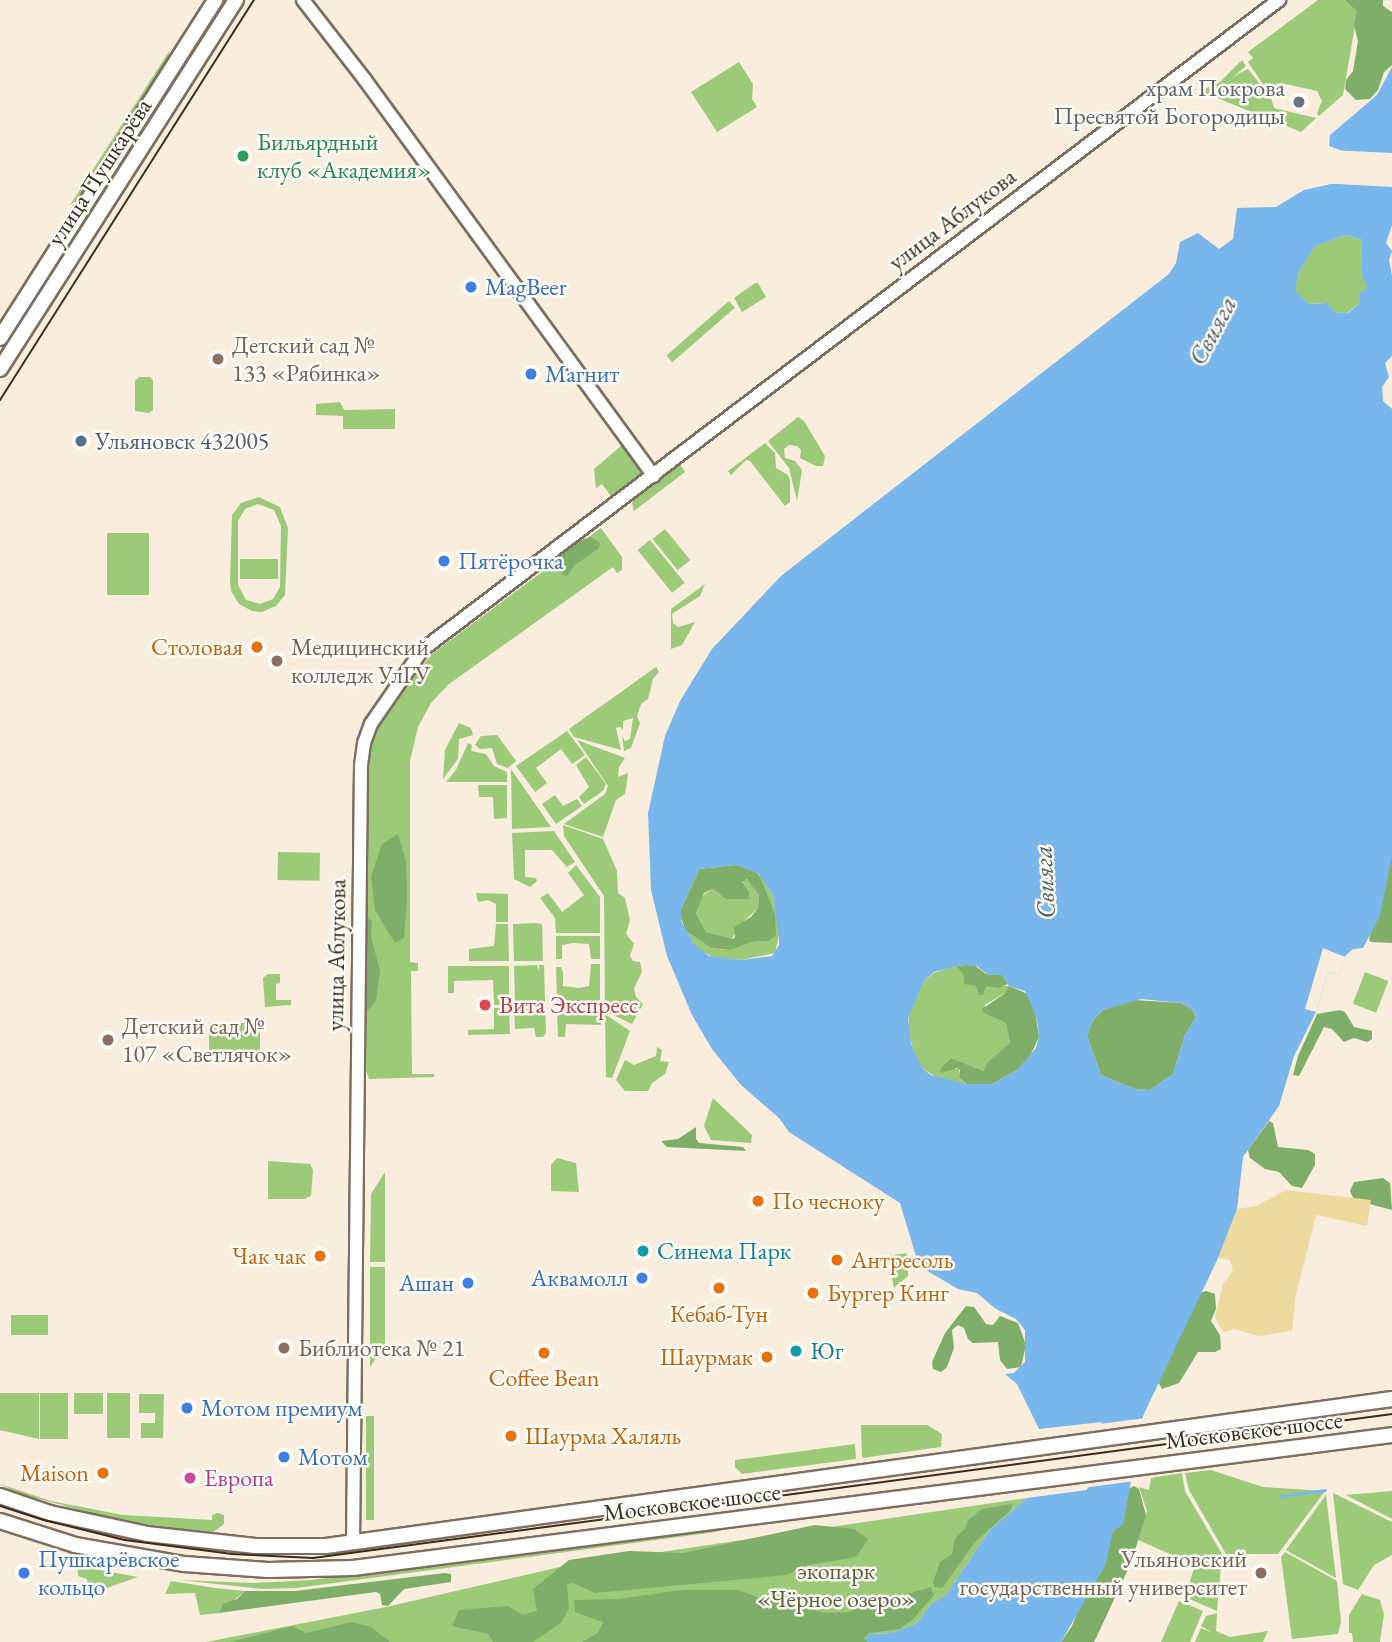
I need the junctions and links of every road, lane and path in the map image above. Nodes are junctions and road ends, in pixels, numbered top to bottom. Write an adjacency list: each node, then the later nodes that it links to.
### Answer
1 (215, 0): 5 (main road, улица Пушкарёва)
2 (236, 0): 6 (main road, улица Пушкарёва)
3 (303, 0): 7 (street)
4 (1279, 0): 7 (street, улица Аблукова)
5 (0, 338)
6 (0, 369)
7 (654, 476): 12 (street, улица Аблукова)
8 (1392, 1399): 12 (main road, Московское шоссе)
9 (1392, 1435): 13 (main road, Московское шоссе)
10 (0, 1496): 12 (main road, Московское шоссе)
11 (0, 1521): 13 (main road, Московское шоссе)
12 (353, 1543): 13 (main road, улица Аблукова)
13 (353, 1568)

